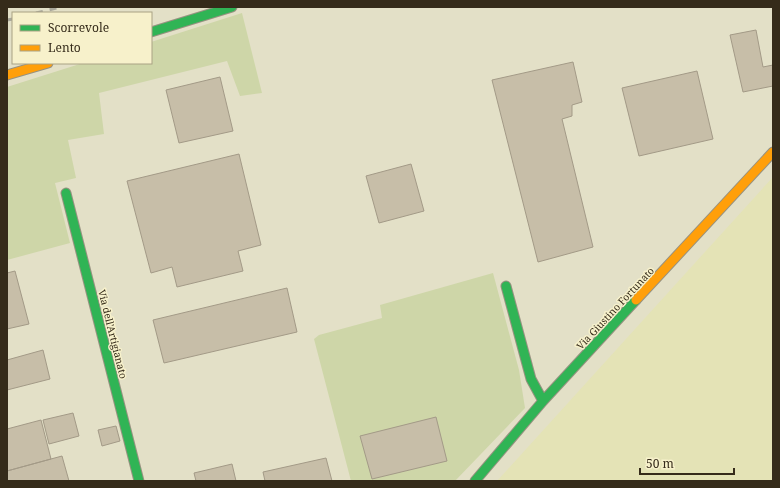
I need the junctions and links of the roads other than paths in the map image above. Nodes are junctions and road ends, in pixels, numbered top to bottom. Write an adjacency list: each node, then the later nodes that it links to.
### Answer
1 (232, 7): 2 (street)
2 (152, 32)
3 (45, 64): 4 (street)
4 (7, 75)
5 (773, 152): 8 (street, Via Giustino Fortunato)
6 (66, 193): 9 (street, Via dell'Artigianato)
7 (506, 286): 8 (street)
8 (543, 402): 10 (street, Via Giustino Fortunato)
9 (139, 481)
10 (475, 481)

